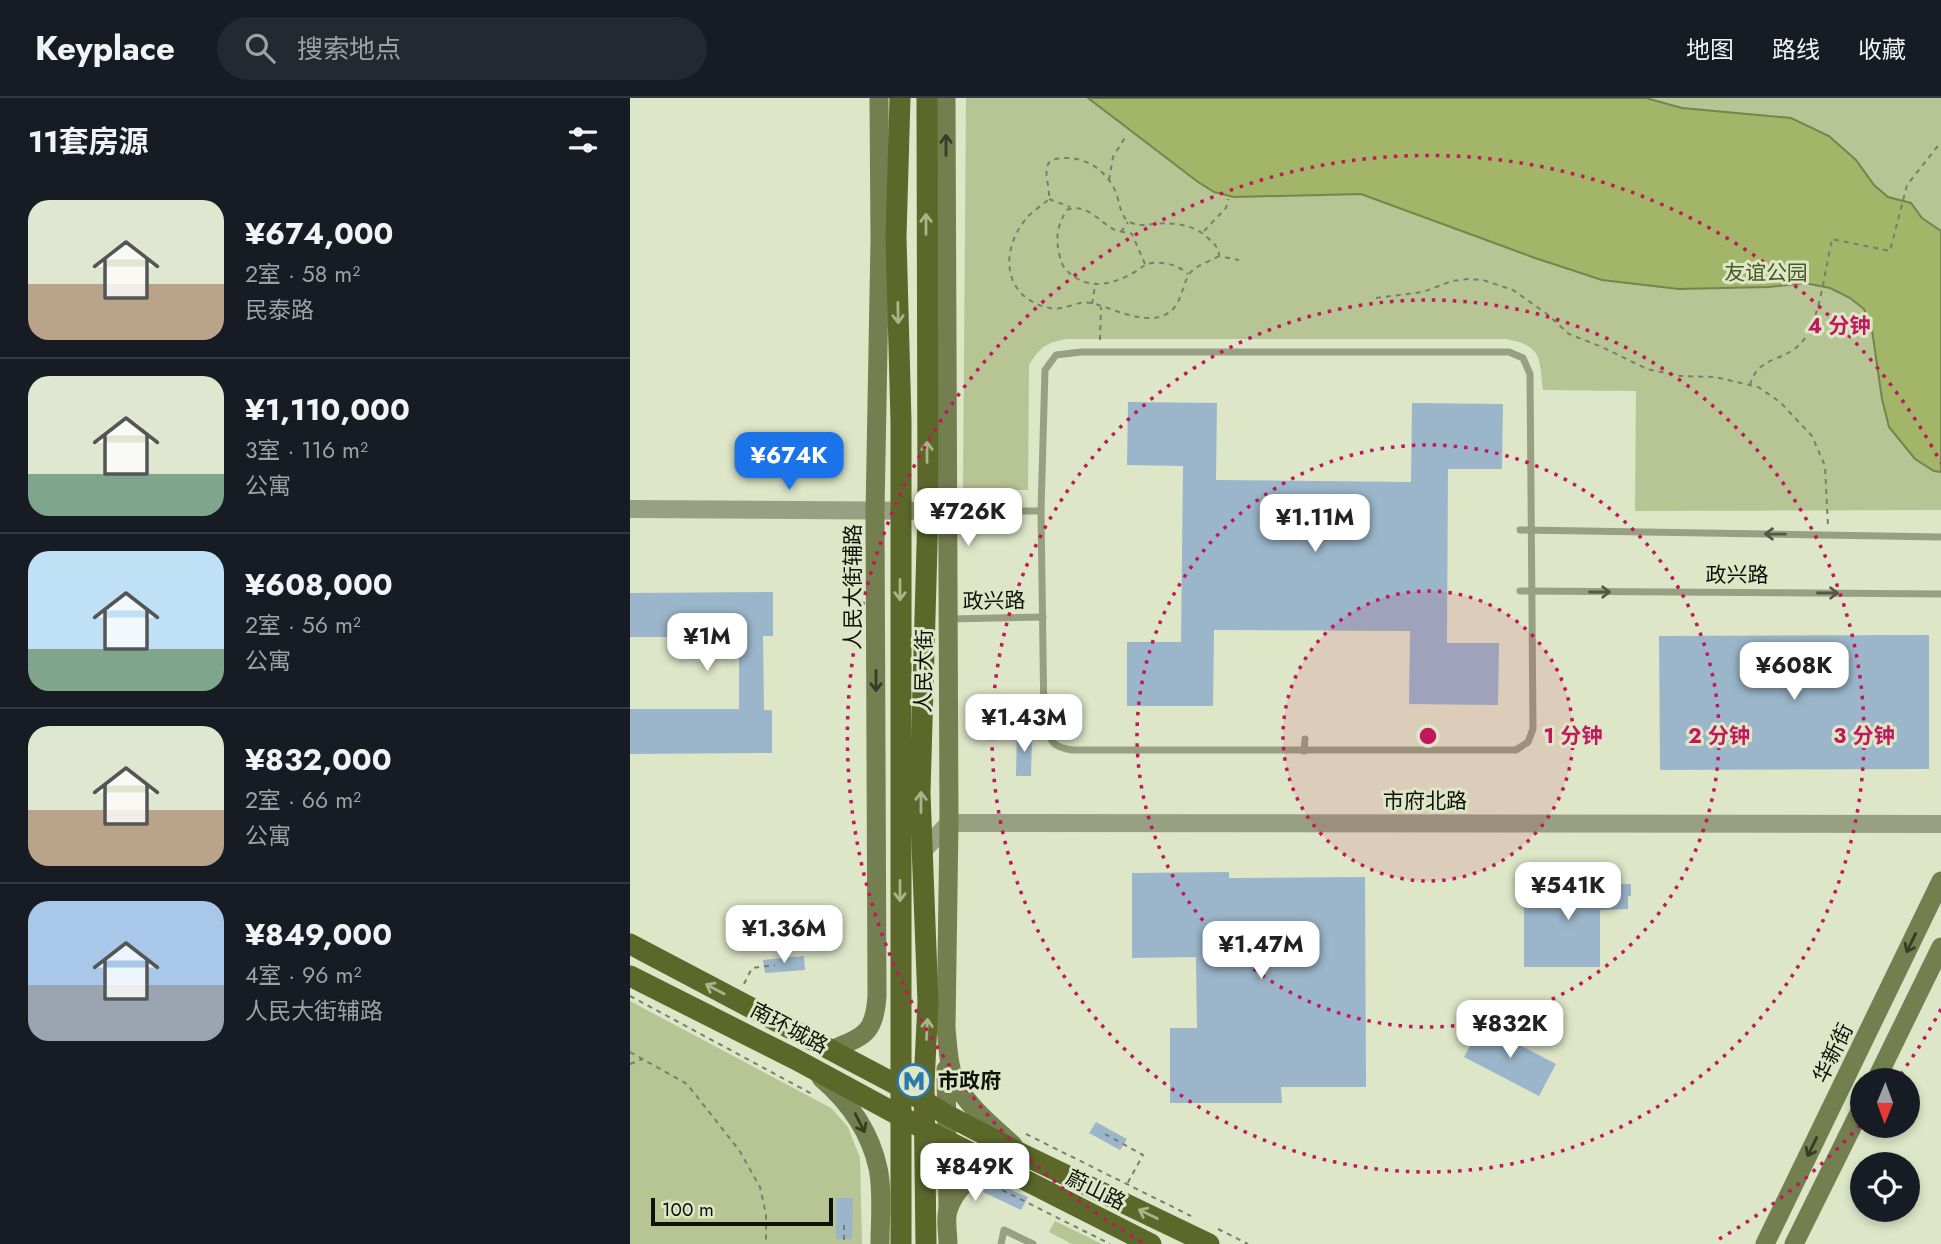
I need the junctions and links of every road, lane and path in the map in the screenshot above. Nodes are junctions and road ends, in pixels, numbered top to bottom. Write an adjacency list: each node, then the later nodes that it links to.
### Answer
1 (879, 98): 27 (main road, 人民大街辅路)
2 (900, 98): 28 (main road, 人民大街, one-way to 28)
3 (927, 98): 25 (main road, 人民大街, one-way to 3)
4 (946, 98): 25 (main road, one-way to 4)
5 (1126, 136): 7 (path)
6 (1941, 142): 23 (path)
7 (1109, 180): 8 (path); 11 (path)
8 (1049, 199): 10 (path); 20 (path)
9 (1228, 199): 13 (path)
10 (1071, 208): 12 (path); 18 (path)
11 (1128, 221): 12 (path); 13 (path)
12 (1121, 232): 16 (path)
13 (1203, 233): 14 (path)
14 (1220, 256): 15 (path); 17 (path)
15 (1239, 260)
16 (1145, 264): 17 (path); 18 (path)
17 (1189, 275): 21 (path)
18 (1095, 285): 20 (path)
19 (1376, 298): 23 (path)
20 (1092, 304): 21 (path)
21 (1102, 306): 22 (path)
22 (1100, 352): 26 (lane); 29 (lane)
23 (1750, 385): 31 (path)
24 (630, 509): 27 (street)
25 (938, 511): 26 (lane); 28 (street); 39 (main road); 44 (main road, 人民大街, one-way to 25)
26 (1041, 511): 33 (lane)
27 (875, 512): 28 (street); 53 (main road, 人民大街辅路, one-way to 53)
28 (900, 512): 59 (main road, 人民大街, one-way to 59)
29 (1533, 529): 30 (lane, 政兴路); 31 (lane, 政兴路, one-way to 29); 36 (lane)
30 (1520, 530)
31 (1828, 535): 32 (lane, 政兴路)
32 (1941, 537)
33 (1042, 561): 34 (lane); 38 (lane)
34 (1052, 561)
35 (1520, 591): 36 (lane, 政兴路)
36 (1532, 592): 37 (lane, 政兴路, one-way to 37); 41 (lane)
37 (1941, 594)
38 (1043, 617): 39 (lane, 政兴路); 41 (lane)
39 (947, 619): 42 (main road)
40 (1305, 739): 41 (lane)
41 (1304, 751)
42 (949, 823): 43 (street, 市府北路); 44 (street); 52 (main road)
43 (1941, 824)
44 (921, 852): 61 (main road, 人民大街, one-way to 44)
45 (1941, 881): 88 (main road, 华新街, one-way to 88)
46 (630, 944): 53 (main road, 南环城路, one-way to 46)
47 (1941, 947): 58 (main road)
48 (775, 965): 50 (path)
49 (630, 976): 56 (main road, 南环城路)
50 (742, 989)
51 (630, 996): 60 (path)
52 (946, 1028): 63 (main road); 68 (main road)
53 (831, 1050): 59 (main road, 南环城路)
54 (630, 1052): 55 (path)
55 (644, 1059): 57 (path); 77 (path)
56 (795, 1059): 62 (main road, 南环城路); 79 (main road, one-way to 79)
57 (630, 1065)
58 (1882, 1068)
59 (900, 1086): 61 (main road, 南环城路); 62 (main road, 人民大街)
60 (822, 1099)
61 (924, 1100): 63 (main road, 南环城路); 64 (main road, 人民大街)
62 (900, 1115): 64 (main road, 南环城路); 80 (main road, 人民大街)
63 (947, 1115): 67 (main road); 68 (main road, 蔚山路)
64 (926, 1130): 67 (main road, 南环城路); 81 (main road, 人民大街)
65 (1850, 1131): 89 (main road)
66 (1105, 1134): 70 (path)
67 (947, 1141): 69 (main road, 蔚山路); 72 (main road)
68 (1024, 1144): 70 (path); 76 (main road, 蔚山路, one-way to 68)
69 (1009, 1183): 72 (main road); 73 (path); 86 (main road, 蔚山路)
70 (1127, 1184): 74 (path)
71 (1048, 1205): 73 (path)
72 (948, 1211): 82 (main road)
73 (1054, 1216): 85 (path)
74 (1200, 1220)
75 (844, 1225): 78 (path)
76 (1211, 1235): 87 (path)
77 (766, 1244)
78 (844, 1244)
79 (880, 1244)
80 (901, 1244)
81 (926, 1244)
82 (948, 1244)
83 (1001, 1244): 84 (lane)
84 (1033, 1244)
85 (1110, 1244)
86 (1151, 1244)
87 (1248, 1244)
88 (1765, 1244)
89 (1794, 1244)

